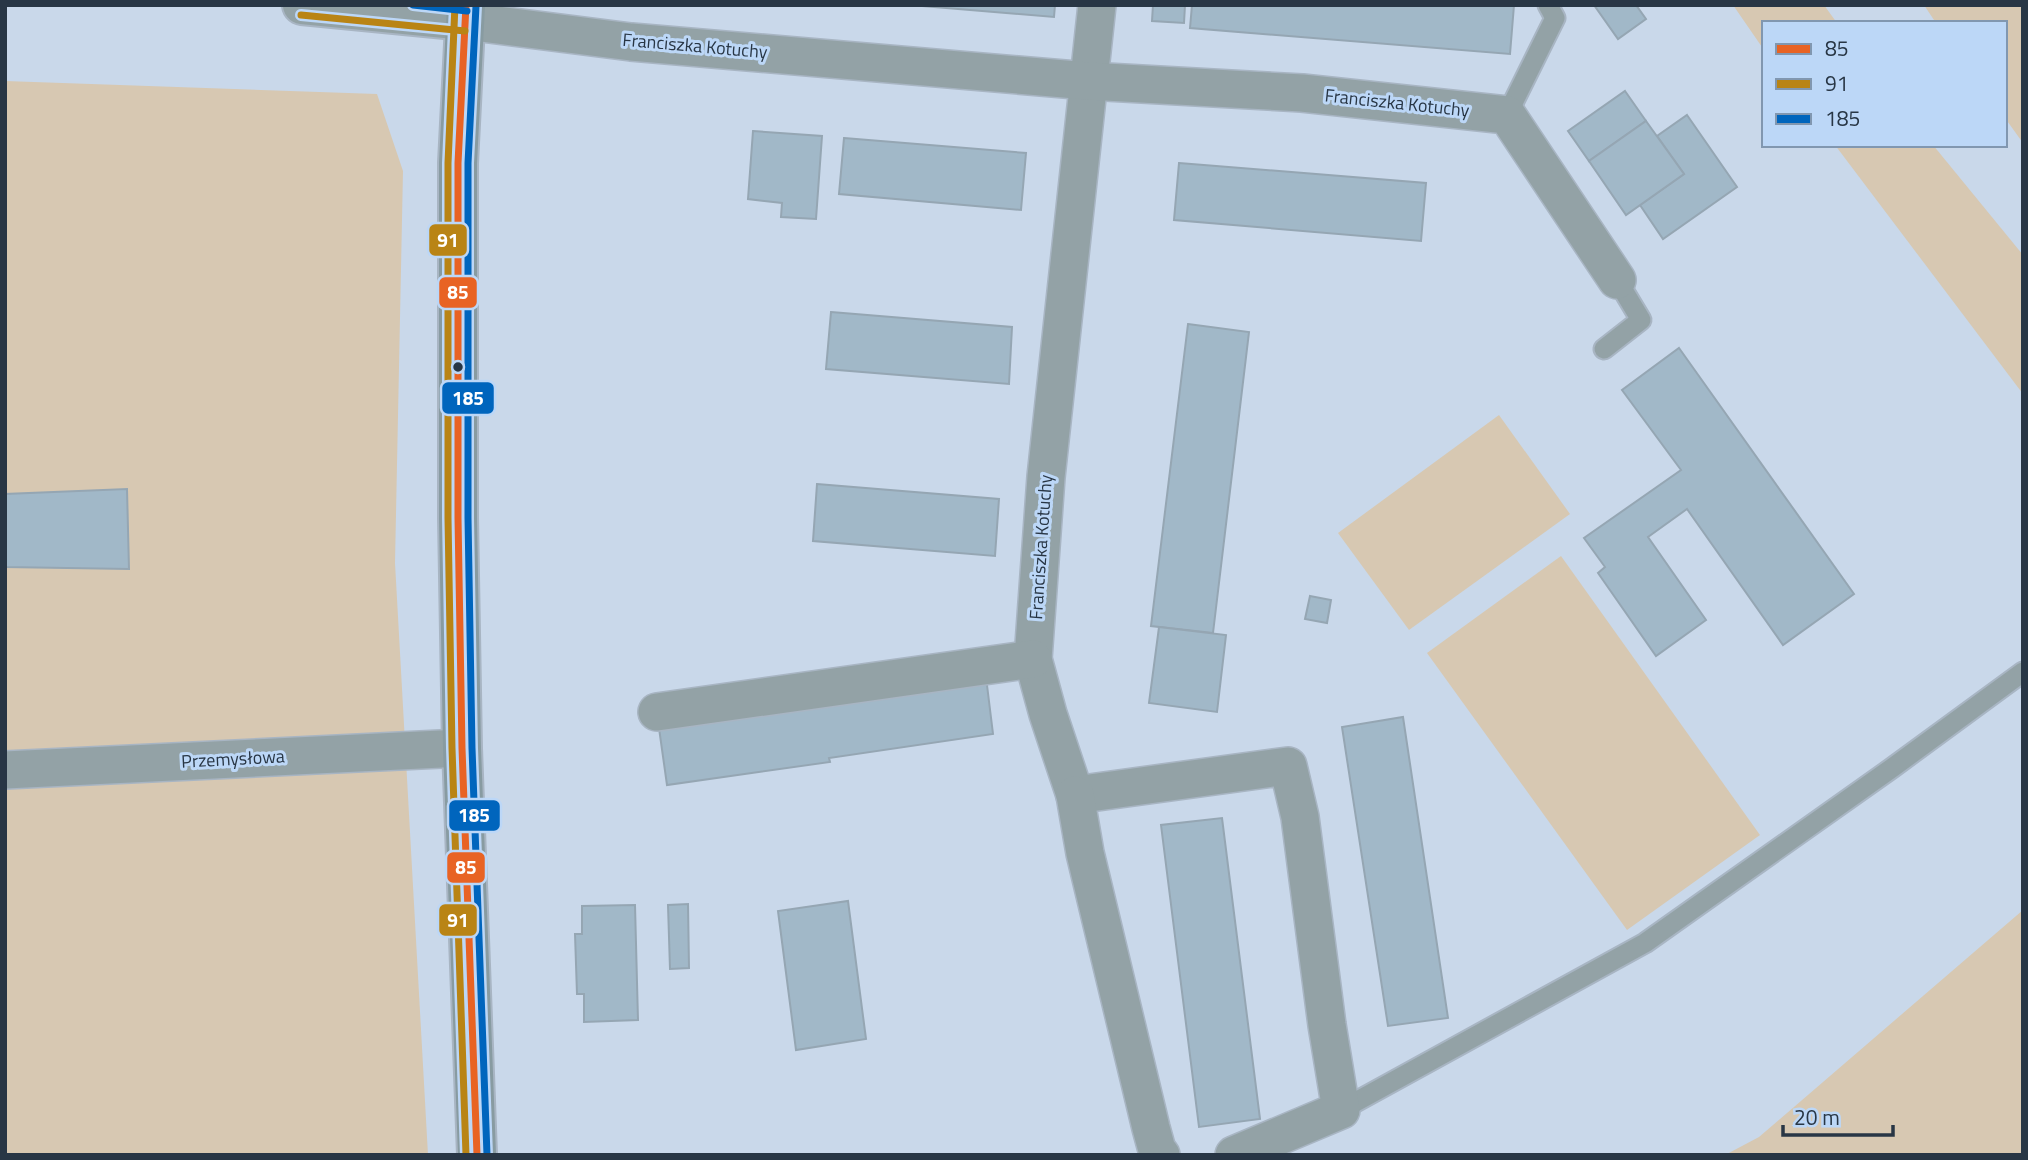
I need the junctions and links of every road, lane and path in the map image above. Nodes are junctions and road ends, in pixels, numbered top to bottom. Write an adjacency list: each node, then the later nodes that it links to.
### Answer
1 (302, 5): 4 (street, Franciszka Kotuchy)
2 (1097, 5): 5 (street, Franciszka Kotuchy)
3 (1548, 5): 6 (lane)
4 (466, 13): 5 (street, Franciszka Kotuchy); 12 (main road)
5 (1088, 81): 6 (street, Franciszka Kotuchy); 9 (street, Franciszka Kotuchy)
6 (1507, 115): 7 (street)
7 (1617, 280): 8 (lane)
8 (1604, 349)
9 (1033, 659): 11 (street); 14 (street, Franciszka Kotuchy)
10 (2023, 672): 15 (lane)
11 (657, 712)
12 (462, 748): 13 (street, Przemysłowa); 16 (main road)
13 (5, 770)
14 (1075, 795): 15 (street); 17 (street, Franciszka Kotuchy)
15 (1341, 1110): 18 (street)
16 (477, 1155)
17 (1161, 1155)
18 (1234, 1155)

